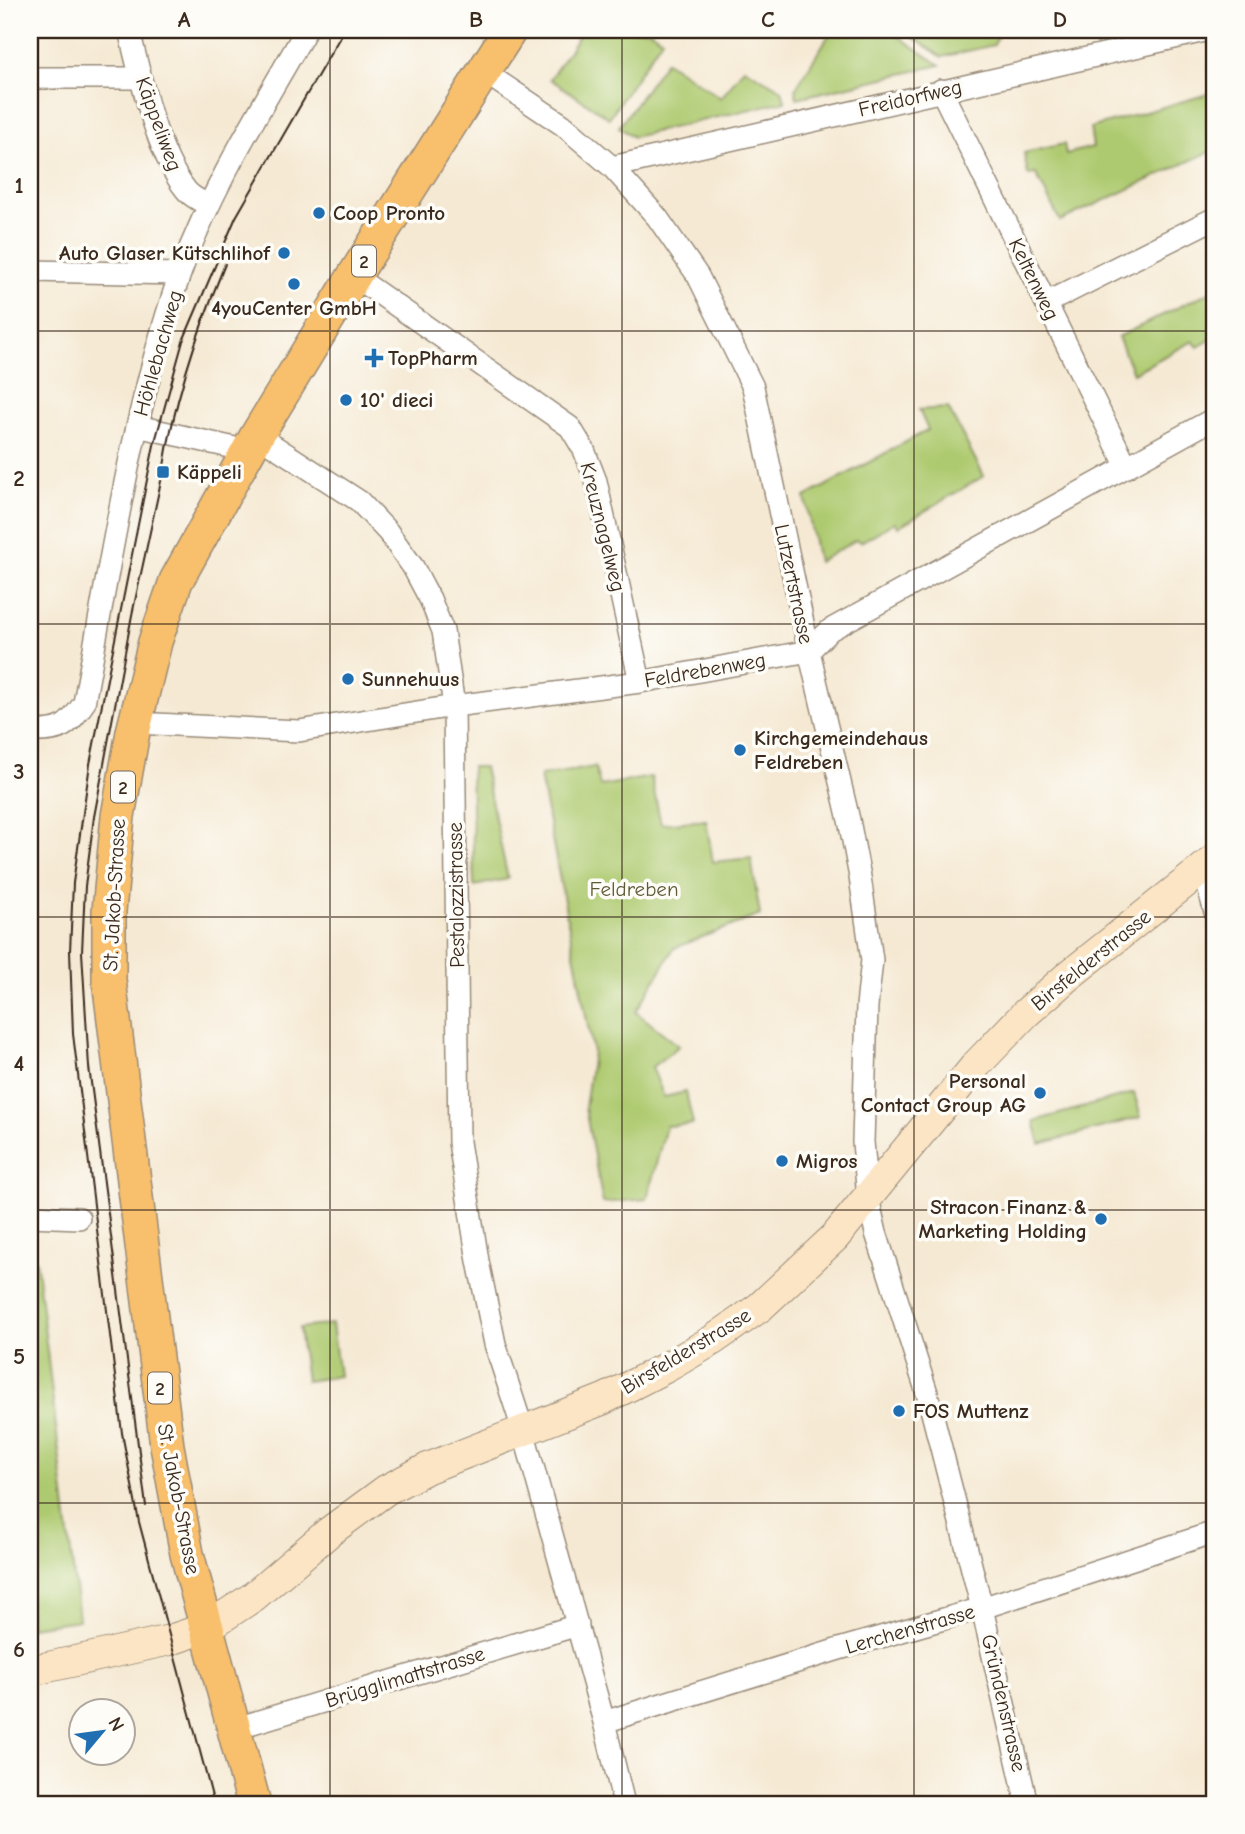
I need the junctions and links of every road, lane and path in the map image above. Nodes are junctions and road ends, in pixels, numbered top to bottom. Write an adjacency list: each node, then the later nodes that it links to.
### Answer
1 (129, 30): 7 (street, Käppeliweg)
2 (306, 30): 10 (street, Höhlebachweg)
3 (510, 30): 5 (main road, St. Jakob-Strasse / 2)
4 (1209, 30): 8 (street, Freidorfweg)
5 (484, 72): 9 (street, Lutzertstrasse); 14 (main road, St. Jakob-Strasse / 2)
6 (30, 78): 7 (street)
7 (140, 78): 10 (street, Käppeliweg)
8 (941, 90): 9 (street, Freidorfweg); 15 (street, Keltenweg)
9 (612, 167): 20 (street, Lutzertstrasse)
10 (208, 205): 13 (street, Höhlebachweg)
11 (1215, 218): 15 (street)
12 (30, 271): 13 (street)
13 (180, 274): 17 (street, Höhlebachweg)
14 (354, 276): 18 (main road, St. Jakob-Strasse / 2); 21 (street, Kreuznagelweg)
15 (1046, 303): 19 (street, Keltenweg)
16 (1215, 418): 19 (street)
17 (137, 426): 18 (street, Pestalozzistrasse); 24 (street, Höhlebachweg)
18 (252, 443): 22 (street, Pestalozzistrasse); 23 (main road, St. Jakob-Strasse / 2)
19 (1127, 467): 20 (street)
20 (808, 651): 21 (street, Feldrebenweg); 27 (street, Lutzertstrasse)
21 (640, 682): 22 (street, Feldrebenweg)
22 (454, 706): 23 (street, Feldrebenweg); 30 (street, Pestalozzistrasse)
23 (135, 723): 34 (main road, St. Jakob-Strasse / 2)
24 (30, 731)
25 (1209, 864): 26 (street); 27 (main road, Birsfelderstrasse)
26 (1215, 912)
27 (868, 1198): 30 (main road, Birsfelderstrasse); 32 (street, Gründenstrasse)
28 (30, 1216): 29 (street)
29 (79, 1218)
30 (523, 1430): 33 (street, Pestalozzistrasse); 34 (main road, Birsfelderstrasse)
31 (1215, 1532): 32 (street, Lerchenstrasse)
32 (982, 1608): 36 (street, Lerchenstrasse); 40 (street, Gründenstrasse)
33 (578, 1625): 36 (street, Pestalozzistrasse); 37 (street, Brügglimattstrasse)
34 (206, 1628): 35 (main road, Birsfelderstrasse); 37 (main road, St. Jakob-Strasse / 2)
35 (30, 1671)
36 (604, 1723): 39 (street, Pestalozzistrasse)
37 (233, 1729): 38 (main road, St. Jakob-Strasse / 2)
38 (254, 1804)
39 (624, 1804)
40 (1027, 1804)

